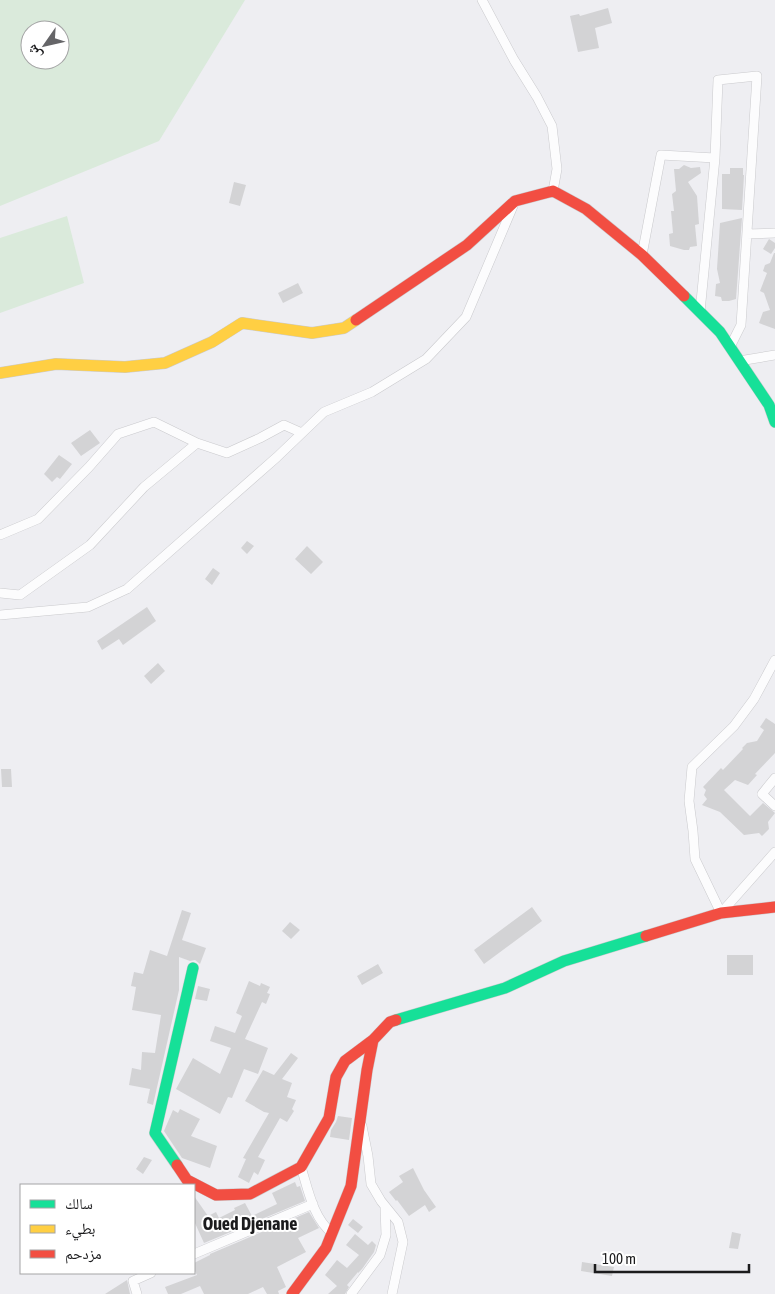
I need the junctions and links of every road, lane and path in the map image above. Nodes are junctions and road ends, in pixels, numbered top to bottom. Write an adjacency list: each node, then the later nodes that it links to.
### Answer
1 (482, 0): 3 (street)
2 (715, 158): 6 (street); 7 (street); 8 (street)
3 (553, 191): 4 (street); 7 (street)
4 (515, 201): 12 (street); 14 (street)
5 (775, 233): 6 (street)
6 (747, 234): 9 (street)
7 (642, 255): 8 (street)
8 (700, 312): 9 (street)
9 (730, 347): 11 (street)
10 (775, 355): 11 (street)
11 (739, 361): 13 (street)
12 (0, 373)
13 (775, 422)
14 (302, 433): 15 (street); 18 (street)
15 (197, 443): 16 (street); 17 (street)
16 (0, 536)
17 (0, 593)
18 (0, 616)
19 (775, 660): 24 (street)
20 (775, 778): 21 (street)
21 (775, 806)
22 (775, 852): 24 (street)
23 (775, 907): 24 (street)
24 (721, 913): 26 (street)
25 (193, 968): 29 (street)
26 (373, 1040): 27 (street); 28 (street)
27 (360, 1118): 32 (street); 33 (street)
28 (301, 1167): 30 (street); 31 (street)
29 (194, 1184)
30 (195, 1184)
31 (313, 1204): 33 (street); 34 (street)
32 (385, 1206): 38 (street); 39 (street)
33 (332, 1233): 37 (street)
34 (195, 1254)
35 (149, 1274): 36 (street)
36 (137, 1294)
37 (292, 1294)
38 (351, 1294)
39 (392, 1294)

